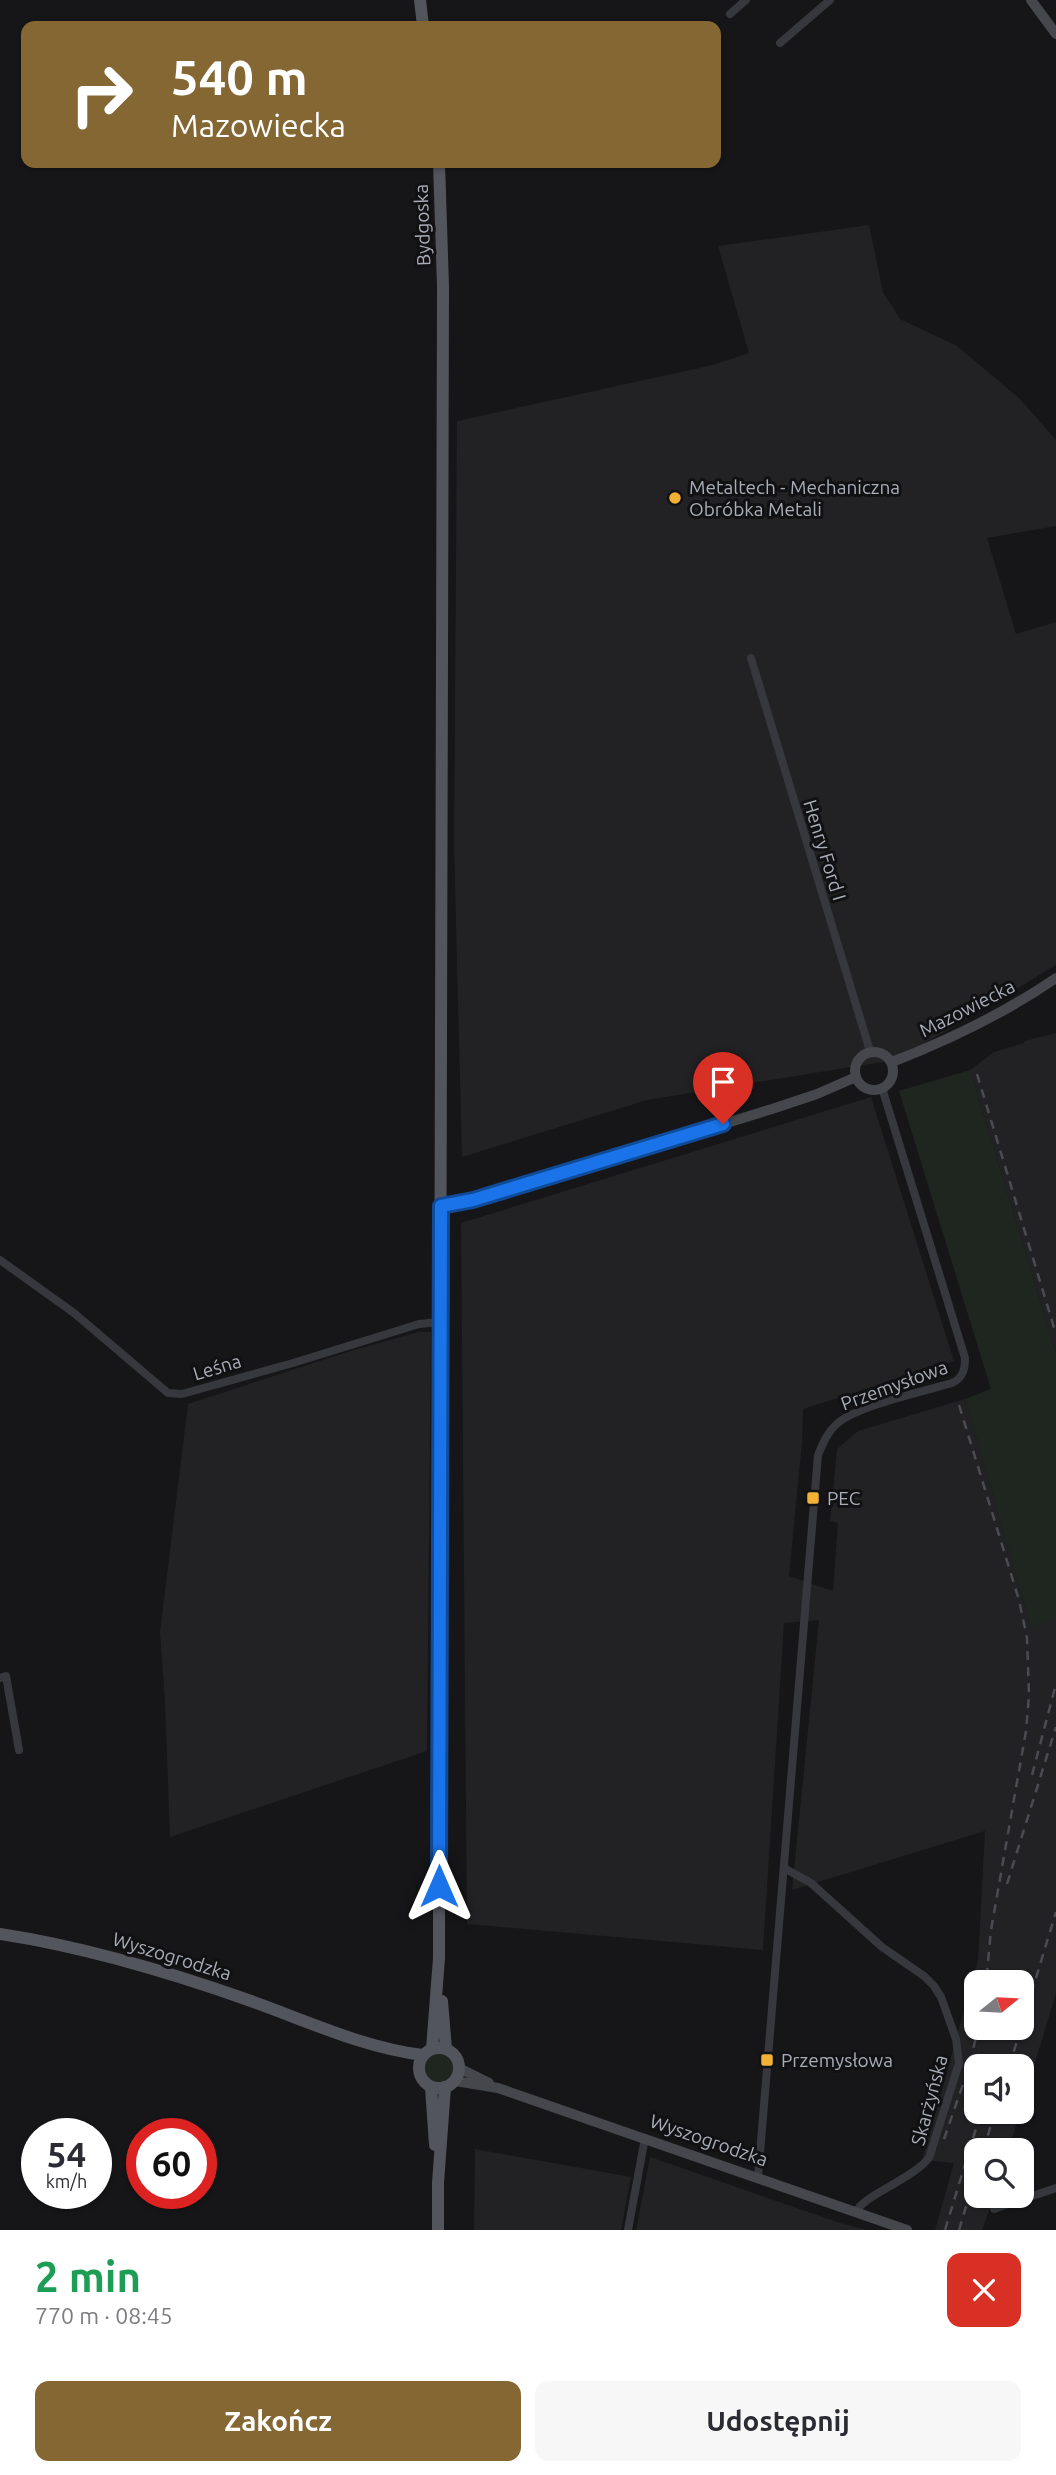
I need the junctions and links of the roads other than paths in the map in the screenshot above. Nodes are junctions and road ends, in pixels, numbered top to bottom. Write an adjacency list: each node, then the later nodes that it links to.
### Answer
1 (419, 0): 7 (main road)
2 (746, 0): 5 (street)
3 (830, 0): 9 (street)
4 (1031, 0): 6 (street)
5 (730, 14)
6 (1052, 19): 8 (street)
7 (422, 21)
8 (1056, 34)
9 (780, 43)
10 (439, 168): 17 (main road, Bydgoska)
11 (751, 658): 13 (street, Henry Ford I)
12 (1056, 978): 14 (street, Mazowiecka)
13 (870, 1051): 14 (street); 15 (street)
14 (892, 1062): 16 (street)
15 (856, 1077): 16 (street); 17 (street)
16 (883, 1088): 22 (street, Przemysłowa)
17 (441, 1206): 19 (main road, Bydgoska)
18 (0, 1260): 19 (street, Leśna)
19 (440, 1322): 24 (main road, Bydgoska)
20 (0, 1678): 21 (street)
21 (19, 1750)
22 (784, 1868): 32 (street, Przemysłowa); 36 (street, Skarżyńska)
23 (0, 1934): 25 (main road, Wyszogrodzka)
24 (439, 1958): 26 (main road); 27 (main road)
25 (370, 2043): 27 (main road, Wyszogrodzka); 28 (main road, Wyszogrodzka)
26 (446, 2049): 27 (main road); 29 (main road)
27 (427, 2052): 28 (main road)
28 (419, 2070): 30 (main road)
29 (453, 2079): 30 (main road); 31 (street, Wyszogrodzka); 33 (main road)
30 (431, 2087): 33 (main road)
31 (645, 2138): 32 (street, Wyszogrodzka); 38 (street)
32 (758, 2178): 36 (street, Wyszogrodzka)
33 (438, 2183): 37 (main road)
34 (1056, 2188): 35 (street)
35 (995, 2209)
36 (856, 2212): 39 (street, Wyszogrodzka)
37 (438, 2230)
38 (628, 2230)
39 (907, 2230)

